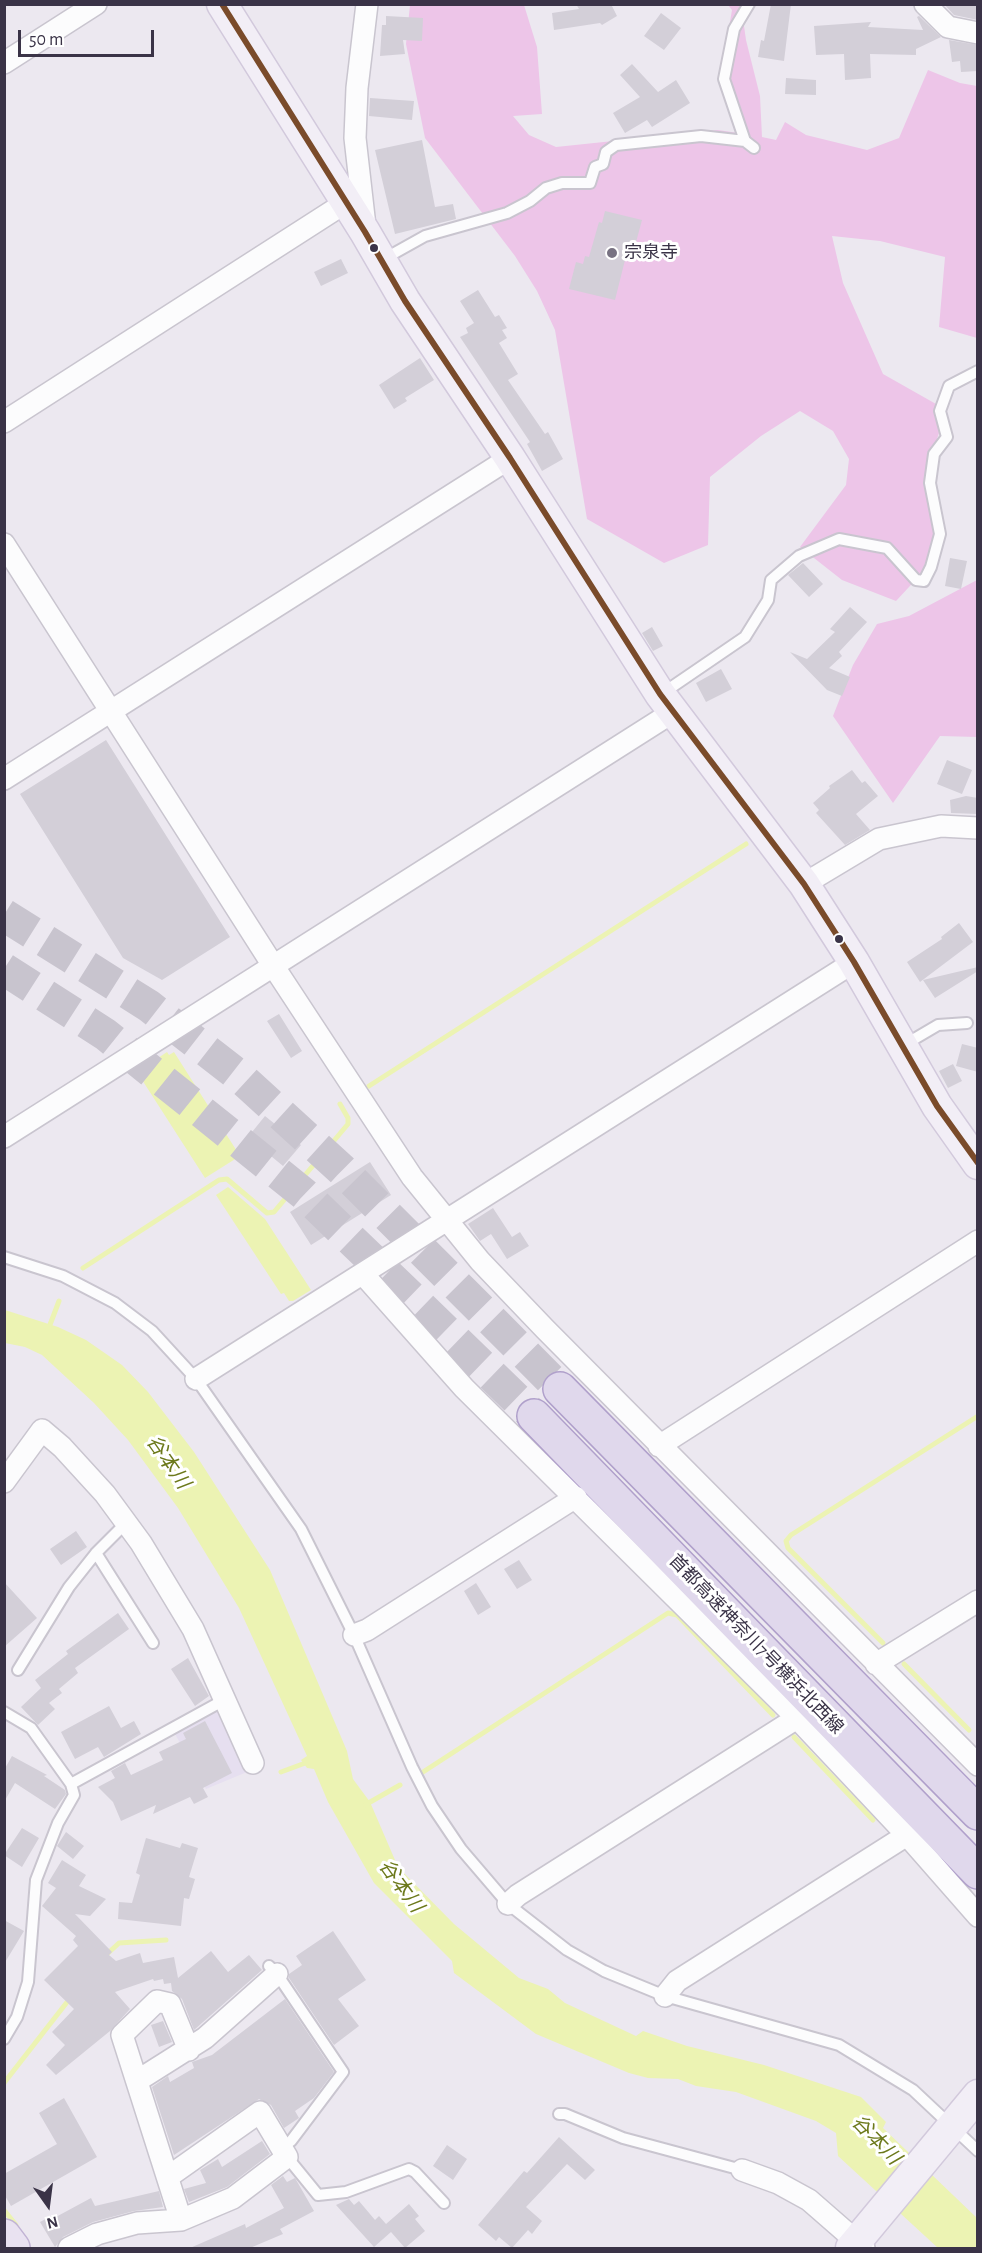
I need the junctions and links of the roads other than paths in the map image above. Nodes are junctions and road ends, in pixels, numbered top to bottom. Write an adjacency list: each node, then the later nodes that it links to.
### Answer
1 (96, 4): 7 (street)
2 (222, 4): 8 (street)
3 (367, 4): 9 (street)
4 (749, 4): 10 (lane)
5 (925, 4): 6 (street)
6 (978, 33)
7 (4, 63)
8 (345, 203): 9 (street); 12 (street)
9 (365, 232): 10 (street)
10 (380, 261): 13 (street)
11 (978, 371): 15 (lane)
12 (4, 422)
13 (510, 458): 15 (street); 16 (street)
14 (4, 544): 16 (street)
15 (666, 703): 19 (street); 21 (street)
16 (111, 711): 17 (street); 21 (street)
17 (4, 779)
18 (978, 828): 19 (street)
19 (804, 884): 20 (street)
20 (854, 962): 23 (street); 26 (street)
21 (274, 967): 24 (street); 26 (street)
22 (967, 1023): 23 (lane)
23 (902, 1046): 25 (street)
24 (4, 1137)
25 (978, 1164)
26 (447, 1221): 29 (street); 33 (street)
27 (978, 1241): 33 (street)
28 (4, 1257): 30 (lane)
29 (363, 1274): 30 (street); 35 (street)
30 (196, 1379): 39 (lane)
31 (560, 1389): 49 (highway)
32 (534, 1416): 51 (highway, 首都高速神奈川7号横浜北西線)
33 (659, 1446): 41 (street)
34 (4, 1482): 36 (street)
35 (576, 1497): 39 (street); 45 (street)
36 (126, 1523): 37 (lane); 43 (street)
37 (96, 1553): 40 (lane); 42 (lane)
38 (978, 1601): 41 (street)
39 (354, 1635): 52 (lane)
40 (153, 1643)
41 (876, 1664): 47 (street)
42 (18, 1670)
43 (226, 1699): 46 (street); 48 (lane)
44 (4, 1712): 48 (lane)
45 (796, 1718): 50 (street); 52 (street)
46 (253, 1763)
47 (978, 1765)
48 (71, 1784): 56 (lane)
49 (973, 1810)
50 (907, 1835): 53 (street); 55 (street)
51 (978, 1872)
52 (508, 1904): 55 (lane)
53 (978, 1916)
54 (273, 1970): 57 (street); 63 (lane)
55 (665, 1996): 61 (lane)
56 (4, 2040)
57 (189, 2050): 58 (street); 58 (street)
58 (137, 2081): 65 (street)
59 (978, 2095): 61 (street)
60 (559, 2114): 64 (lane)
61 (949, 2129): 62 (lane); 69 (street)
62 (978, 2151)
63 (284, 2153): 65 (street); 66 (lane); 67 (street)
64 (742, 2170): 69 (street)
65 (168, 2176): 67 (street)
66 (444, 2203)
67 (181, 2220): 71 (street)
68 (4, 2236): 70 (main road)
69 (859, 2243)
70 (13, 2248)
71 (69, 2248)

